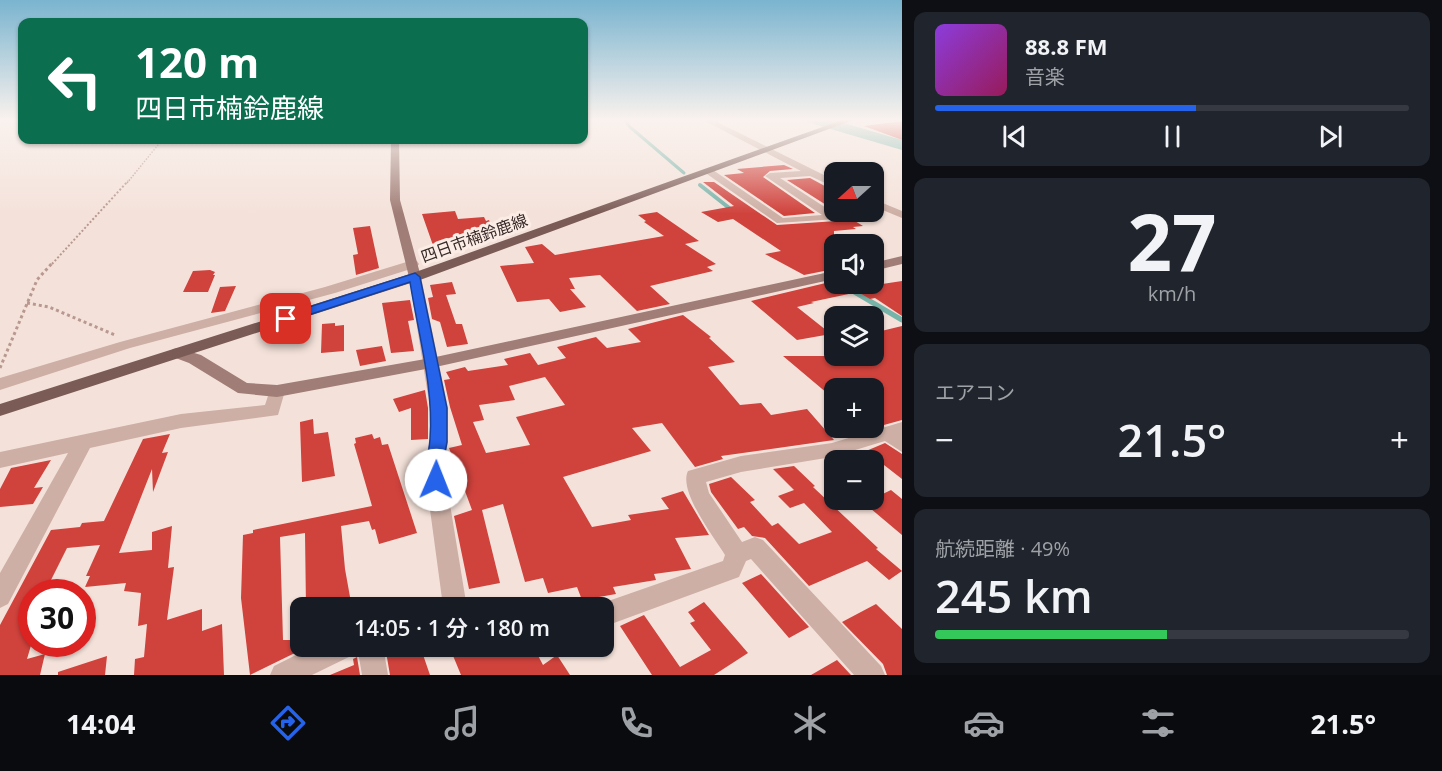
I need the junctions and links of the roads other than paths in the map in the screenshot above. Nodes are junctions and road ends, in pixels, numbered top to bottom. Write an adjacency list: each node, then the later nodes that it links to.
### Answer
1 (396, 150): 12 (street)
2 (763, 150): 4 (street)
3 (770, 150): 4 (main road, 四日市楠鈴鹿線)
4 (766, 152): 5 (main road, 四日市楠鈴鹿線); 6 (street)
5 (710, 172): 6 (street); 12 (main road, 四日市楠鈴鹿線)
6 (810, 173): 7 (street)
7 (824, 179)
8 (884, 207): 9 (street)
9 (902, 215)
10 (902, 260): 11 (street)
11 (884, 264)
12 (414, 270): 14 (main road, 四日市楠鈴鹿線); 15 (street); 16 (street)
13 (824, 277): 15 (street)
14 (178, 353): 17 (street); 18 (main road, 四日市楠鈴鹿線)
15 (431, 363): 17 (street); 24 (street)
16 (0, 384)
17 (277, 391): 20 (street)
18 (0, 410)
19 (897, 436): 22 (street)
20 (83, 443): 21 (street); 23 (street)
21 (0, 460)
22 (737, 554): 25 (street); 30 (street)
23 (0, 596)
24 (454, 597)
25 (614, 611)
26 (321, 657): 28 (street)
27 (372, 657): 29 (street)
28 (283, 675)
29 (375, 675)
30 (872, 675)

